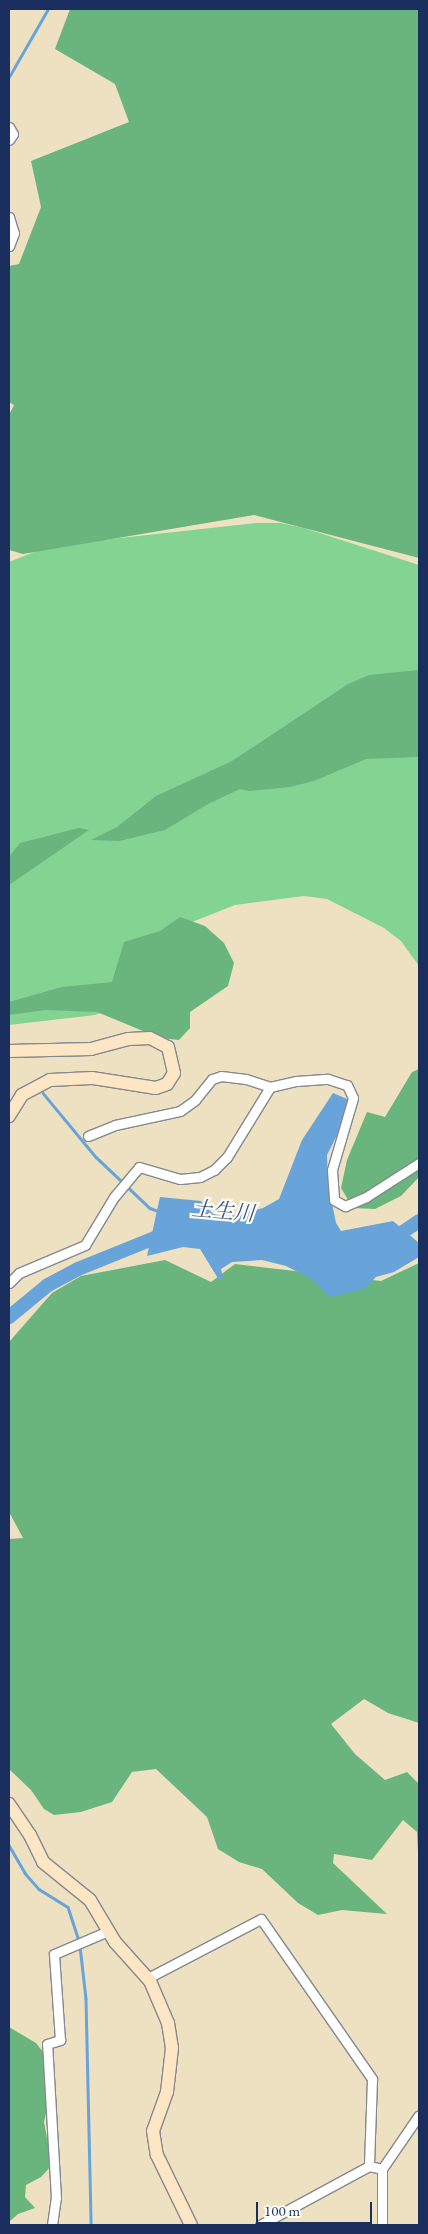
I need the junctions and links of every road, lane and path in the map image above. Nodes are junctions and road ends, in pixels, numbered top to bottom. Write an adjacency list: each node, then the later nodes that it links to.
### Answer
1 (9, 127): 2 (street)
2 (9, 140)
3 (9, 217): 4 (street)
4 (9, 246)
5 (9, 1052): 7 (street)
6 (270, 1087): 8 (street); 9 (street); 10 (street)
7 (9, 1116)
8 (88, 1136)
9 (419, 1163)
10 (9, 1283)
11 (9, 1804): 12 (street)
12 (108, 1931): 13 (street); 17 (street)
13 (148, 1978): 15 (street); 18 (street)
14 (419, 2114): 16 (street)
15 (369, 2166): 16 (street); 19 (street)
16 (382, 2170): 20 (street)
17 (52, 2225)
18 (191, 2225)
19 (260, 2225)
20 (382, 2225)

